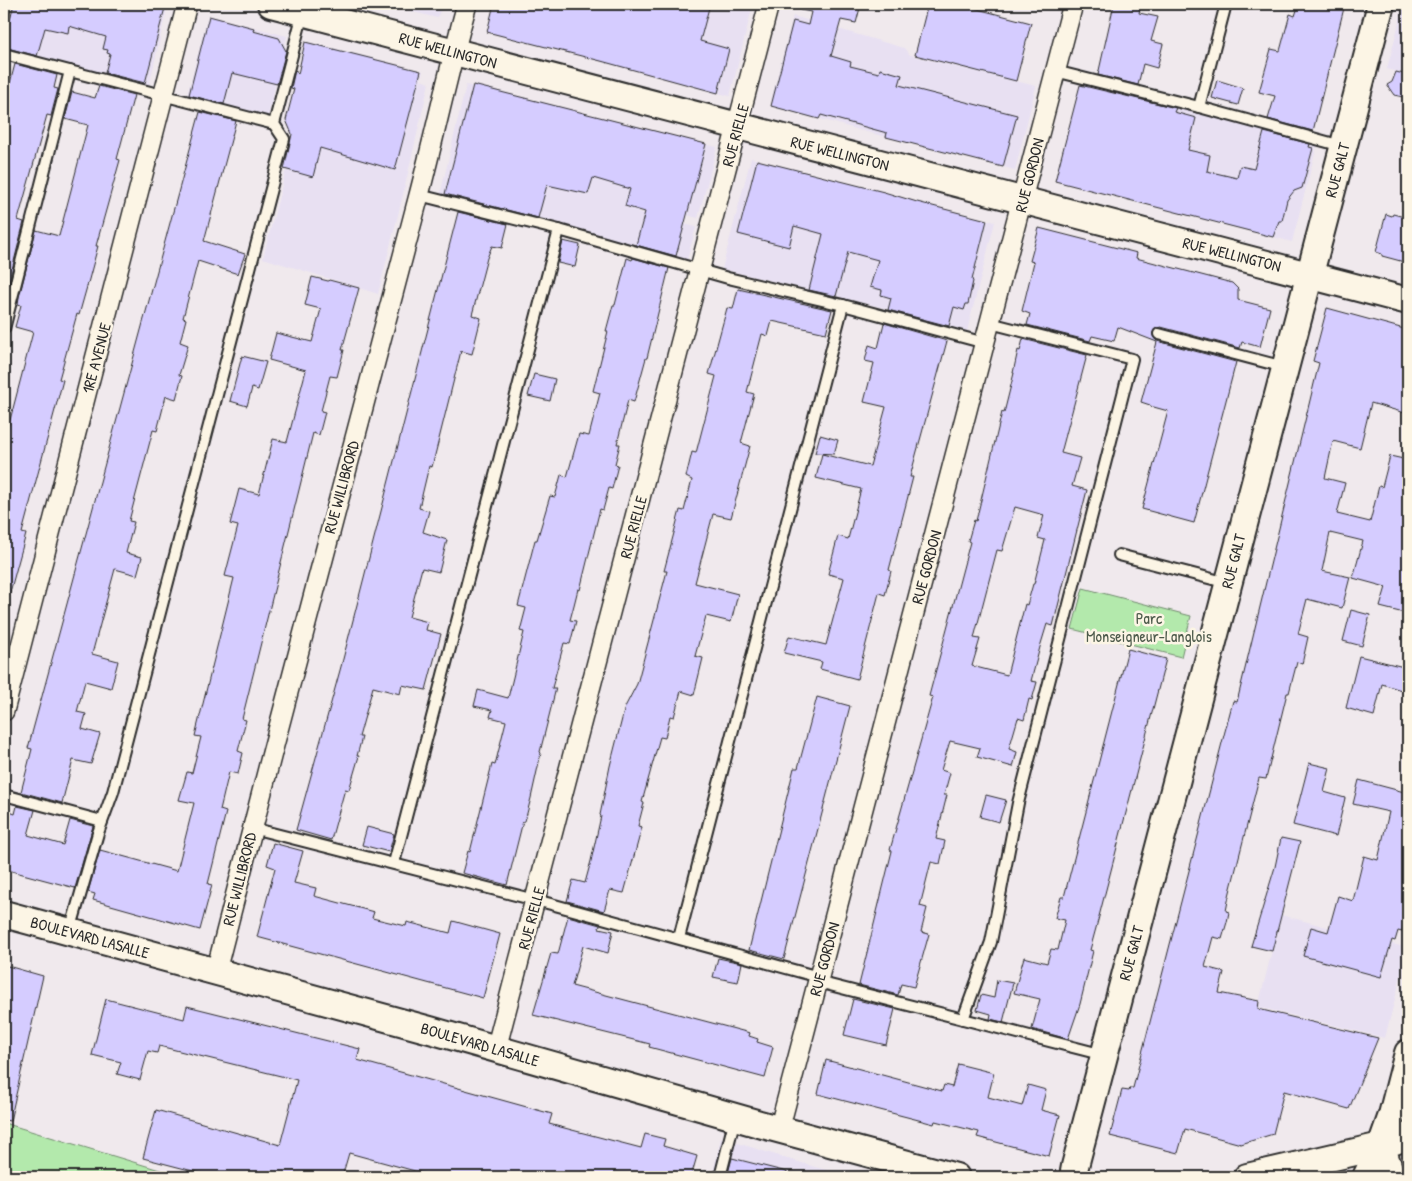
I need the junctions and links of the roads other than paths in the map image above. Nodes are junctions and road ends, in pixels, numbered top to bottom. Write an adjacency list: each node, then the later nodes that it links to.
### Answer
1 (188, 4): 13 (street, 1RE AVENUE)
2 (271, 4): 8 (main road, RUE WELLINGTON)
3 (467, 4): 9 (street, RUE WILLIBRORD)
4 (769, 4): 16 (street, RUE RIELLE)
5 (1073, 4): 12 (street, RUE GORDON)
6 (1226, 4): 14 (lane)
7 (1381, 4): 17 (main road, RUE GALT)
8 (303, 12): 9 (main road, RUE WELLINGTON); 15 (lane)
9 (454, 52): 16 (main road, RUE WELLINGTON); 18 (street, RUE WILLIBRORD)
10 (4, 54): 11 (lane)
11 (70, 71): 13 (lane); 26 (lane)
12 (1055, 71): 14 (lane); 19 (street, RUE GORDON)
13 (165, 95): 15 (lane); 32 (street, 1RE AVENUE)
14 (1199, 107): 17 (lane)
15 (274, 124): 34 (lane)
16 (737, 126): 19 (main road, RUE WELLINGTON); 21 (street, RUE RIELLE)
17 (1344, 147): 22 (main road, RUE GALT)
18 (419, 195): 20 (lane); 35 (street, RUE WILLIBRORD)
19 (1022, 200): 22 (main road, RUE WELLINGTON); 25 (street, RUE GORDON)
20 (559, 230): 21 (lane); 36 (lane)
21 (699, 270): 24 (lane); 37 (street, RUE RIELLE)
22 (1310, 275): 23 (main road, RUE WELLINGTON); 29 (main road, RUE GALT)
23 (1408, 301)
24 (843, 305): 28 (lane); 40 (lane)
25 (990, 323): 28 (street, RUE GORDON); 43 (lane)
26 (4, 329)
27 (1159, 334): 29 (lane)
28 (985, 343): 42 (street, RUE GORDON)
29 (1284, 367): 31 (main road, RUE GALT)
30 (1119, 555): 31 (lane)
31 (1228, 583): 46 (main road, RUE GALT)
32 (4, 711)
33 (4, 795): 34 (lane)
34 (102, 821): 39 (lane)
35 (252, 828): 36 (lane); 41 (street, RUE WILLIBRORD)
36 (394, 863): 37 (lane)
37 (536, 900): 40 (lane); 44 (street, RUE RIELLE)
38 (4, 914): 39 (main road, BOULEVARD LASALLE)
39 (70, 932): 41 (main road, BOULEVARD LASALLE)
40 (679, 938): 42 (lane)
41 (216, 971): 44 (main road, BOULEVARD LASALLE)
42 (818, 979): 43 (lane); 48 (street, RUE GORDON)
43 (963, 1019): 46 (lane)
44 (496, 1049): 47 (main road, BOULEVARD LASALLE)
45 (1408, 1053): 50 (main road)
46 (1104, 1055): 53 (main road, RUE GALT)
47 (735, 1117): 48 (main road, BOULEVARD LASALLE); 51 (lane)
48 (779, 1130): 52 (main road, BOULEVARD LASALLE)
49 (1408, 1136): 50 (main road)
50 (1381, 1146): 54 (main road); 55 (main road); 56 (main road)
51 (720, 1177)
52 (956, 1177)
53 (1073, 1177)
54 (1246, 1177)
55 (1366, 1177)
56 (1391, 1177)

